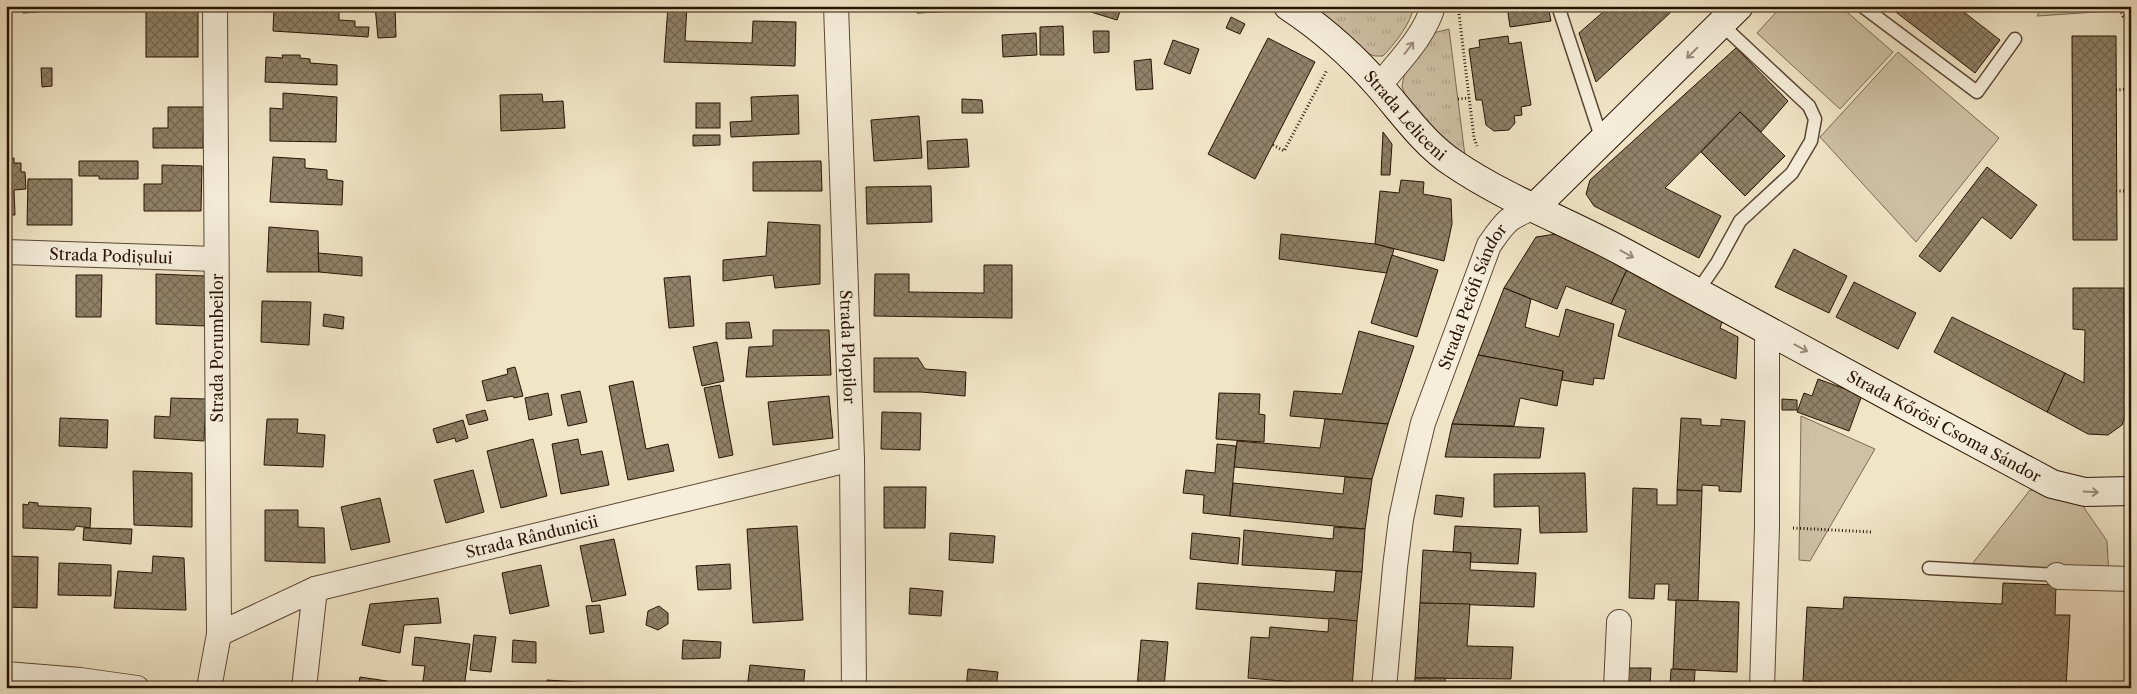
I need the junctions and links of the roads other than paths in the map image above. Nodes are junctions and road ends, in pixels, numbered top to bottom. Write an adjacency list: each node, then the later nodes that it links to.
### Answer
1 (215, 6): 13 (street, Strada Porumbeilor)
2 (836, 6): 16 (street, Strada Plopilor)
3 (1288, 6): 9 (street, Strada Leliceni)
4 (1433, 6): 9 (street, one-way to 4)
5 (1558, 6): 10 (lane)
6 (1862, 6): 8 (lane)
7 (1730, 15): 10 (street, Strada Petőfi Sándor, one-way to 10); 14 (lane)
8 (2015, 39)
9 (1380, 86): 11 (street, Strada Leliceni)
10 (1602, 140): 11 (street, Strada Petőfi Sándor)
11 (1535, 207): 14 (street, Strada Kőrösi Csoma Sándor, one-way to 14); 30 (street, Strada Petőfi Sándor)
12 (6, 252): 13 (street, Strada Podișului)
13 (216, 259): 23 (street, Strada Porumbeilor)
14 (1697, 292): 15 (street, Strada Kőrösi Csoma Sándor)
15 (1767, 329): 17 (street, Strada Kőrösi Csoma Sándor, one-way to 17); 32 (street)
16 (852, 459): 21 (street, Strada Rândunicii); 29 (street, Strada Plopilor)
17 (2131, 491)
18 (1929, 568): 19 (lane)
19 (2056, 574): 20 (street)
20 (2131, 580)
21 (315, 589): 23 (street, Strada Rândunicii); 28 (street)
22 (1619, 622): 31 (street)
23 (219, 634): 27 (street, Strada Porumbeilor)
24 (6, 674): 25 (street)
25 (79, 684): 26 (street)
26 (136, 688)
27 (208, 688)
28 (304, 688)
29 (854, 688)
30 (1384, 688)
31 (1616, 688)
32 (1762, 688)

